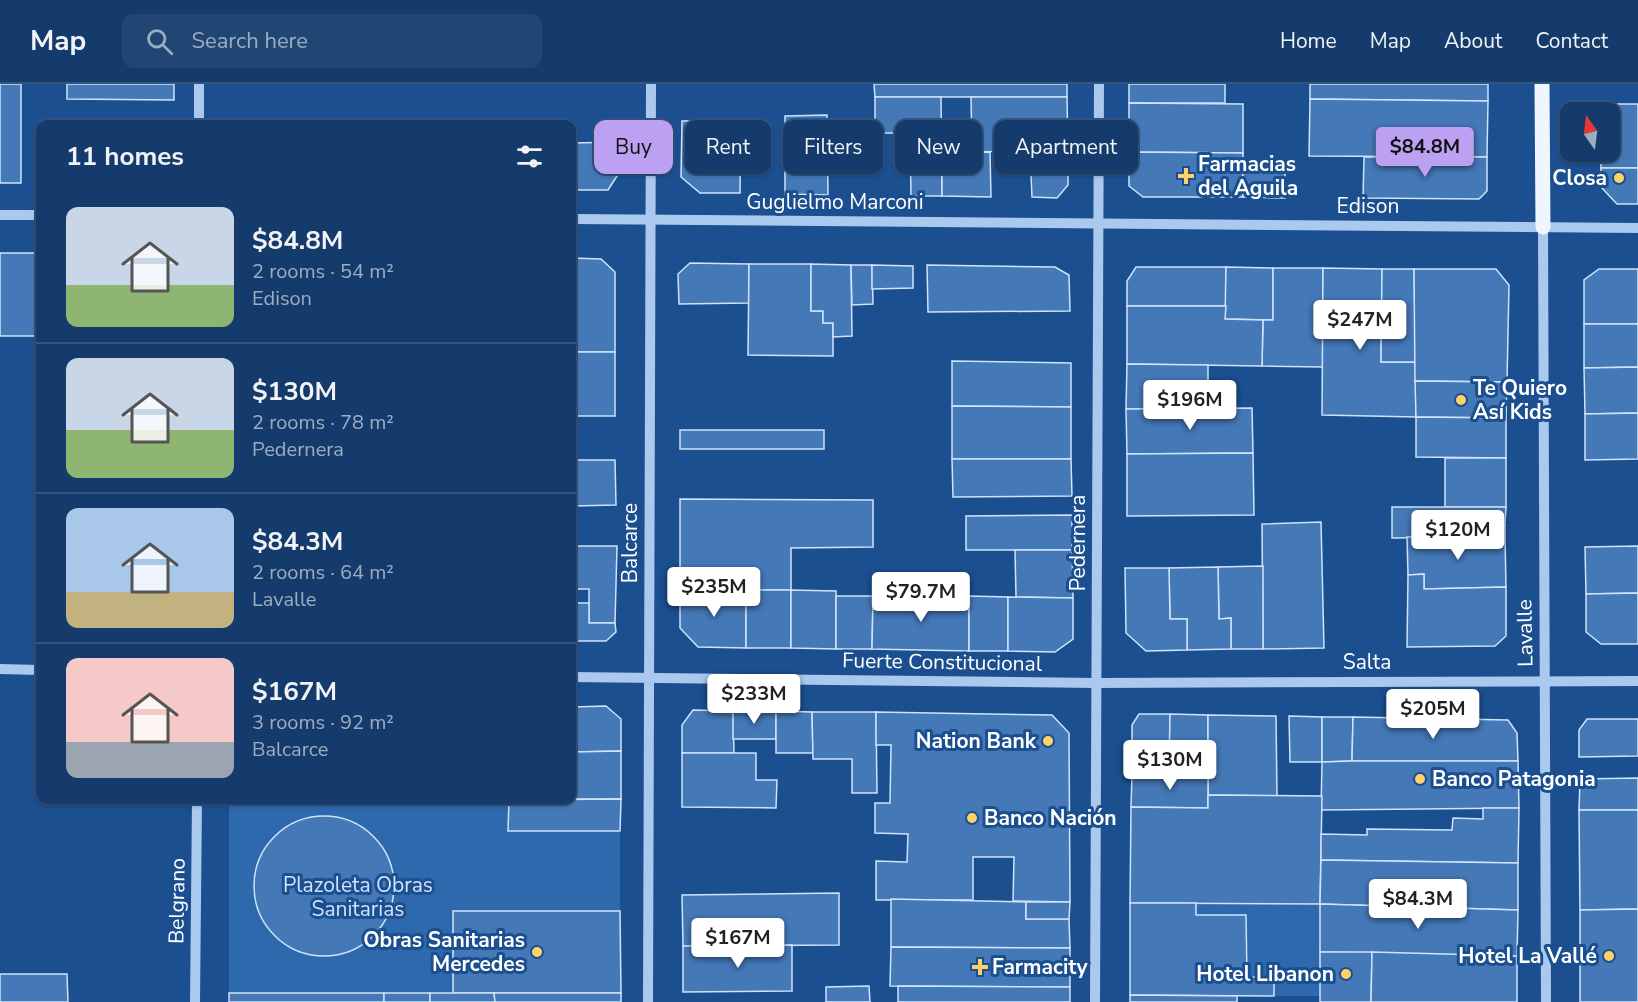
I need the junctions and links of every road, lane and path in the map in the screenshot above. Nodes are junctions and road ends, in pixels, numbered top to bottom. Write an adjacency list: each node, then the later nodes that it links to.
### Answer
1 (199, 84): 5 (street)
2 (651, 84): 9 (street, Balcarce)
3 (1099, 84): 10 (street, Pedernera)
4 (1542, 84): 11 (main road)
5 (199, 120)
6 (0, 215): 7 (street)
7 (36, 215)
8 (576, 219): 9 (street, Guglielmo Marconi)
9 (651, 220): 10 (street, Guglielmo Marconi); 16 (street, Balcarce)
10 (1098, 224): 11 (street, Edison); 19 (street, Pedernera)
11 (1543, 227): 12 (street, Edison); 17 (street, Lavalle)
12 (1638, 228)
13 (0, 669): 14 (street)
14 (36, 670)
15 (576, 676): 16 (street, Fuerte Constitucional)
16 (648, 677): 19 (street, Fuerte Constitucional); 22 (street, Balcarce)
17 (1545, 681): 18 (street, Salta); 19 (street, Salta); 24 (street, Lavalle)
18 (1638, 681)
19 (1096, 683): 23 (street, Pedernera)
20 (197, 804): 21 (street, Belgrano)
21 (195, 1002)
22 (648, 1002)
23 (1095, 1002)
24 (1546, 1002)

